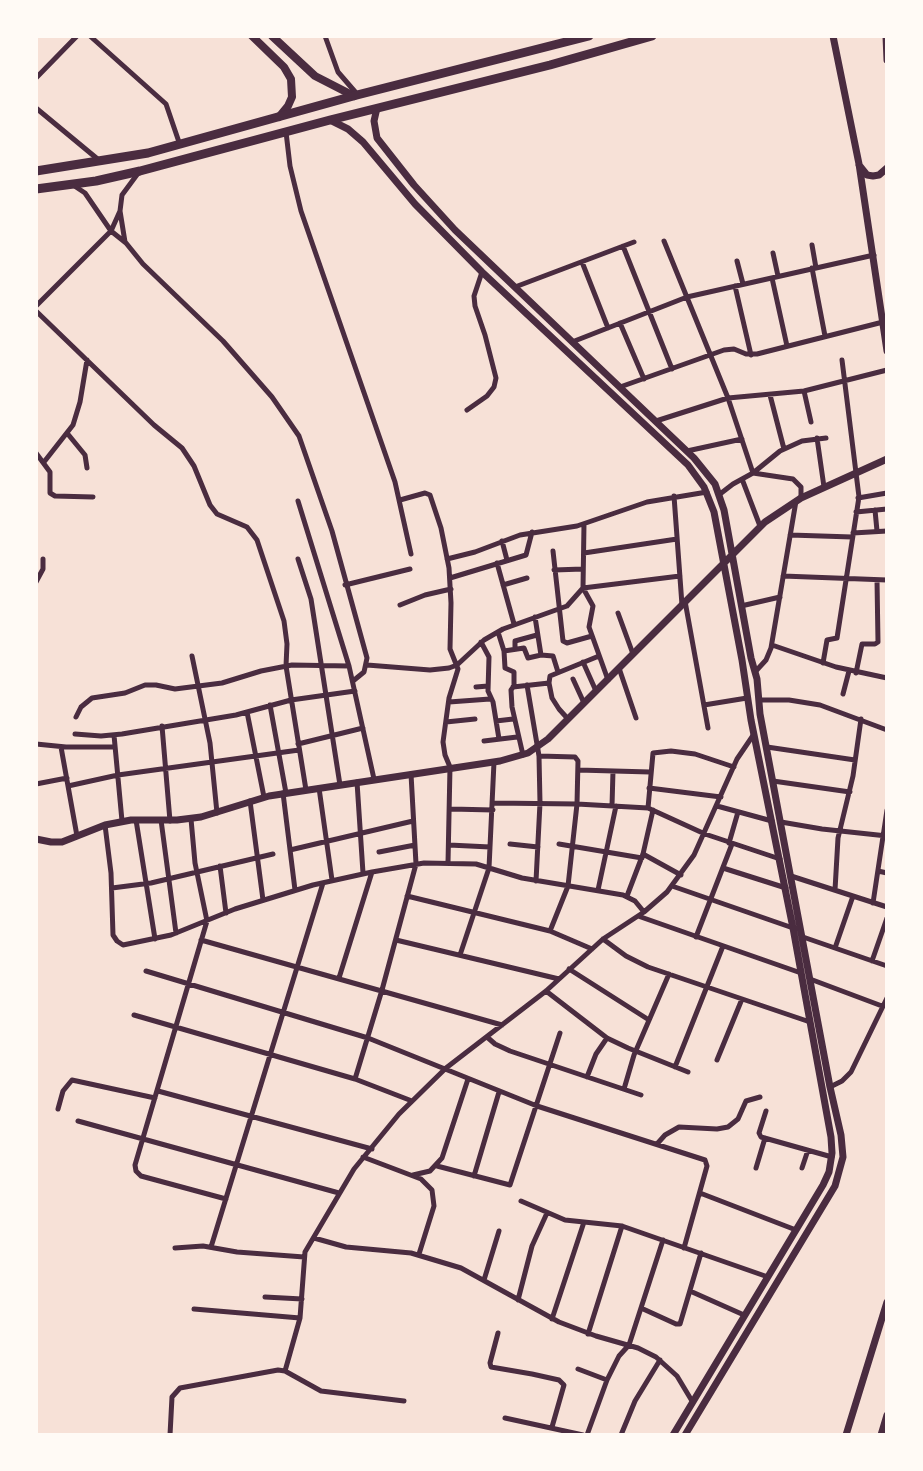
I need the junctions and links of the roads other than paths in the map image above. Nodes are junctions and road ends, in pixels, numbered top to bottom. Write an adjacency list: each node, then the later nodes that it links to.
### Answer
1 (77, 36): 15 (street)
2 (90, 36): 22 (street)
3 (252, 36): 19 (main road)
4 (272, 36): 16 (main road)
5 (325, 36): 16 (street)
6 (589, 36): 10 (highway)
7 (652, 36): 13 (highway)
8 (833, 36): 24 (street)
9 (886, 36): 12 (street)
10 (544, 48): 11 (highway); 13 (highway)
11 (505, 57): 14 (highway); 16 (highway)
12 (887, 60)
13 (550, 65): 14 (highway)
14 (511, 75): 18 (highway)
15 (36, 78)
16 (356, 95): 19 (highway)
17 (36, 108): 23 (street)
18 (377, 108): 20 (highway); 46 (street)
19 (279, 116): 22 (highway)
20 (330, 120): 21 (highway); 42 (street)
21 (286, 132): 27 (highway); 94 (street)
22 (180, 144): 23 (highway)
23 (100, 162): 26 (highway)
24 (859, 164): 25 (street); 38 (street)
25 (887, 168)
26 (36, 171)
27 (140, 171): 28 (highway); 30 (street)
28 (72, 185): 29 (highway); 31 (street)
29 (36, 189)
30 (120, 211): 31 (street); 34 (street)
31 (110, 231): 34 (street); 48 (street)
32 (664, 240): 47 (street)
33 (634, 242): 36 (street)
34 (126, 243): 129 (street)
35 (812, 245): 41 (street)
36 (622, 246): 40 (street); 50 (street)
37 (773, 253): 43 (street)
38 (874, 255): 41 (street); 51 (street)
39 (737, 261): 44 (street)
40 (582, 262): 46 (street); 53 (street)
41 (814, 268): 43 (street); 54 (street)
42 (482, 272): 70 (street); 87 (street)
43 (775, 277): 44 (street); 56 (street)
44 (743, 284): 45 (street)
45 (734, 286): 47 (street); 58 (street)
46 (515, 287): 55 (street)
47 (687, 297): 50 (street); 59 (street)
48 (36, 306)
49 (36, 311): 60 (street)
50 (649, 312): 52 (street); 62 (street)
51 (883, 322): 54 (street); 57 (street)
52 (620, 323): 53 (street); 64 (street)
53 (608, 328): 55 (street)
54 (826, 336): 56 (street)
55 (572, 342): 66 (street)
56 (787, 346): 58 (street)
57 (887, 351)
58 (751, 354): 59 (street)
59 (710, 355): 62 (street); 69 (street)
60 (86, 360): 73 (street); 157 (street)
61 (842, 360): 65 (street)
62 (672, 368): 64 (street)
63 (887, 370): 65 (street)
64 (644, 379): 66 (street)
65 (844, 380): 67 (street); 84 (street)
66 (620, 387): 71 (street)
67 (804, 391): 68 (street); 72 (street)
68 (770, 395): 69 (street); 77 (street)
69 (728, 398): 71 (street); 76 (street)
70 (467, 410)
71 (656, 421): 78 (street)
72 (811, 422)
73 (67, 433): 81 (street); 82 (street)
74 (817, 438): 75 (street); 77 (street); 86 (street)
75 (826, 438)
76 (742, 439): 78 (street); 83 (street)
77 (784, 449): 83 (street)
78 (687, 451): 89 (street)
79 (36, 453): 81 (street)
80 (887, 459): 84 (street)
81 (44, 462): 91 (street)
82 (88, 468)
83 (753, 473): 85 (street); 93 (street)
84 (856, 473): 86 (street); 92 (street)
85 (742, 479): 89 (street); 100 (street)
86 (824, 487): 93 (street)
87 (707, 492): 90 (street); 117 (street)
88 (887, 493): 92 (street)
89 (720, 494): 111 (street)
90 (674, 496): 99 (street); 106 (street)
91 (93, 497)
92 (858, 498): 98 (street)
93 (799, 499): 100 (street); 104 (street)
94 (400, 500): 110 (street); 114 (street)
95 (298, 501): 158 (street)
96 (887, 509): 97 (street)
97 (875, 510): 98 (street); 103 (street)
98 (856, 512): 105 (street)
99 (584, 524): 102 (street); 109 (street)
100 (760, 526): 111 (street)
101 (887, 531): 103 (street)
102 (532, 532): 107 (street); 115 (street)
103 (877, 532): 105 (street)
104 (790, 535): 105 (street); 122 (street)
105 (852, 535): 125 (street)
106 (677, 539): 109 (street); 121 (street)
107 (502, 540): 114 (street); 115 (street)
108 (553, 552): 120 (street)
109 (584, 553): 119 (street)
110 (411, 554)
111 (731, 555): 117 (street); 136 (street)
112 (43, 559): 128 (street)
113 (298, 559): 154 (street)
114 (447, 559): 123 (street)
115 (507, 560): 116 (street)
116 (497, 563): 123 (street); 130 (street)
117 (724, 563): 134 (street); 178 (street)
118 (410, 569): 129 (street)
119 (583, 569): 120 (street); 131 (street)
120 (554, 570): 137 (street)
121 (680, 576): 131 (street); 134 (street)
122 (783, 576): 125 (street); 133 (street)
123 (450, 578): 132 (street)
124 (527, 578): 130 (street)
125 (845, 578): 126 (street); 153 (street)
126 (877, 580): 127 (street); 163 (street)
127 (887, 580)
128 (36, 582)
129 (346, 585): 155 (street)
130 (503, 585): 140 (street)
131 (583, 588): 137 (street); 143 (street)
132 (451, 589): 135 (street); 156 (street)
133 (780, 597): 136 (street); 145 (street)
134 (684, 603): 148 (street); 184 (street)
135 (400, 605)
136 (741, 606): 162 (street)
137 (558, 610): 139 (street); 143 (street)
138 (618, 613): 148 (street)
139 (535, 617): 140 (street); 142 (street)
140 (514, 624): 141 (street)
141 (498, 632): 144 (street); 147 (street)
142 (537, 635): 146 (street); 149 (street)
143 (592, 636): 151 (street)
144 (481, 642): 156 (street); 171 (street)
145 (772, 645): 153 (street); 162 (street)
146 (515, 649): 147 (street); 149 (street)
147 (504, 651): 173 (street)
148 (634, 654): 159 (street)
149 (541, 655): 161 (street)
150 (192, 656): 170 (street)
151 (599, 656): 152 (street); 166 (street)
152 (583, 662): 161 (street); 175 (street)
153 (823, 663): 160 (street)
154 (321, 665): 157 (street); 158 (street); 177 (street)
155 (367, 665): 156 (street); 167 (street)
156 (457, 665): 182 (street)
157 (286, 666): 170 (street); 180 (street)
158 (349, 666): 167 (street)
159 (619, 668): 166 (street); 188 (street)
160 (849, 671): 163 (street); 176 (street)
161 (558, 672): 168 (street)
162 (755, 672): 181 (street)
163 (856, 672): 164 (street)
164 (887, 678)
165 (573, 679): 183 (street)
166 (608, 680): 175 (street)
167 (352, 681): 174 (street)
168 (549, 683): 169 (street); 192 (street)
169 (527, 685): 173 (street); 212 (street)
170 (197, 686): 187 (street); 189 (street)
171 (488, 686): 172 (street); 179 (street)
172 (476, 687)
173 (513, 687): 191 (street)
174 (355, 691): 177 (street); 197 (street)
175 (596, 691): 183 (street)
176 (843, 694)
177 (326, 695): 180 (street); 204 (street)
178 (748, 698): 184 (street); 201 (street)
179 (490, 699): 182 (street); 194 (street)
180 (291, 700): 185 (street); 208 (street)
181 (759, 700): 193 (street); 211 (street)
182 (448, 702): 195 (street)
183 (584, 703): 192 (street)
184 (704, 705): 198 (street)
185 (270, 706): 186 (street); 214 (street)
186 (247, 712): 189 (street); 217 (street)
187 (76, 717)
188 (636, 718)
189 (203, 719): 196 (street); 220 (street)
190 (475, 719): 195 (street)
191 (513, 719): 194 (street); 203 (street)
192 (568, 719): 212 (street)
193 (861, 719): 199 (street); 218 (street)
194 (496, 721): 205 (street)
195 (446, 722): 222 (street)
196 (162, 726): 202 (street); 223 (street)
197 (363, 728): 204 (street); 230 (street)
198 (708, 728)
199 (887, 730)
200 (75, 734): 202 (street)
201 (754, 734): 221 (street); 261 (street)
202 (114, 735): 210 (street)
203 (518, 736): 205 (street); 215 (street)
204 (332, 737): 208 (street); 234 (street)
205 (499, 739): 206 (street)
206 (484, 741)
207 (36, 744): 209 (street)
208 (298, 744): 213 (street)
209 (61, 747): 210 (street); 229 (street)
210 (115, 747): 228 (street)
211 (767, 747): 218 (street); 231 (street)
212 (538, 748): 215 (street); 216 (street)
213 (299, 750): 214 (street); 238 (street)
214 (278, 754): 217 (street); 240 (street)
215 (523, 755): 219 (street)
216 (539, 756): 224 (street); 245 (street)
217 (256, 757): 220 (street); 241 (street)
218 (855, 760): 239 (street)
219 (494, 762): 222 (street); 244 (street)
220 (212, 763): 223 (street); 254 (street)
221 (734, 767): 226 (street); 242 (street)
222 (450, 768): 227 (street); 249 (street)
223 (166, 770): 228 (street); 259 (street)
224 (578, 770): 225 (street); 246 (street)
225 (613, 771): 226 (street); 247 (street)
226 (650, 772): 237 (street)
227 (410, 774): 230 (street); 260 (street)
228 (118, 775): 235 (street); 258 (street)
229 (67, 778): 233 (street); 235 (street)
230 (374, 779): 232 (street)
231 (774, 781): 239 (street); 262 (street)
232 (357, 782): 234 (street); 265 (street)
233 (36, 784)
234 (340, 785): 236 (street)
235 (68, 786): 267 (street)
236 (319, 788): 238 (street); 270 (street)
237 (649, 788): 242 (street); 250 (street)
238 (306, 790): 240 (street)
239 (850, 792): 264 (street)
240 (284, 793): 241 (street); 279 (street)
241 (264, 797): 243 (street)
242 (721, 797): 248 (street)
243 (250, 801): 254 (street); 284 (street)
244 (493, 802): 245 (street); 251 (street)
245 (540, 803): 246 (street); 278 (street)
246 (577, 804): 247 (street); 276 (street)
247 (614, 806): 250 (street); 281 (street)
248 (717, 806): 253 (street); 266 (street)
249 (450, 809): 251 (street); 275 (street)
250 (651, 809): 266 (street); 283 (street)
251 (493, 810): 277 (street)
252 (887, 810): 268 (street)
253 (738, 812): 261 (street); 271 (street)
254 (217, 813): 255 (street)
255 (191, 819): 259 (street); 292 (street)
256 (136, 820): 257 (street); 258 (street); 302 (street)
257 (161, 820): 259 (street); 298 (street)
258 (122, 821): 263 (street)
259 (170, 821)
260 (413, 821): 265 (street); 274 (street)
261 (773, 821): 285 (street)
262 (781, 822): 264 (street); 297 (street)
263 (105, 825): 267 (street); 305 (street)
264 (839, 831): 268 (street); 309 (street)
265 (360, 833): 270 (street); 294 (street)
266 (705, 834): 271 (street); 296 (street)
267 (77, 836): 269 (street)
268 (885, 836): 291 (street)
269 (36, 838)
270 (326, 841): 279 (street); 299 (street)
271 (730, 843): 285 (street); 290 (street)
272 (510, 844): 278 (street)
273 (559, 844): 276 (street)
274 (415, 845): 280 (street); 287 (street)
275 (449, 845): 277 (street); 286 (street)
276 (572, 846): 281 (street); 303 (street)
277 (490, 847): 289 (street)
278 (538, 847): 300 (street)
279 (290, 850): 307 (street)
280 (379, 852)
281 (607, 852): 283 (street); 308 (street)
282 (273, 854): 284 (street)
283 (643, 856): 296 (street); 311 (street)
284 (257, 858): 288 (street); 313 (street)
285 (780, 860): 306 (street)
286 (448, 863): 287 (street); 289 (street)
287 (416, 864): 293 (street); 310 (street)
288 (220, 866): 292 (street); 317 (street)
289 (489, 868): 300 (street); 318 (street)
290 (723, 868): 306 (street); 314 (street)
291 (878, 871): 295 (street); 315 (street)
292 (196, 872): 298 (street); 322 (street)
293 (372, 872): 294 (street); 343 (street)
294 (363, 873): 299 (street)
295 (887, 873)
296 (681, 875): 304 (street)
297 (791, 876): 309 (street); 327 (street)
298 (167, 879): 302 (street); 325 (street)
299 (332, 880): 301 (street)
300 (536, 881): 303 (street)
301 (323, 883): 307 (street); 338 (street)
302 (145, 884): 305 (street); 328 (street)
303 (568, 886): 308 (street); 324 (street)
304 (672, 886): 314 (street); 319 (street)
305 (112, 888): 328 (street)
306 (786, 888): 323 (street)
307 (295, 890): 313 (street)
308 (598, 890): 311 (street)
309 (835, 890): 312 (street)
310 (408, 896): 318 (street); 331 (street)
311 (627, 896): 319 (street)
312 (853, 896): 315 (street); 333 (street)
313 (263, 900): 317 (street)
314 (710, 900): 323 (street); 326 (street)
315 (873, 903): 316 (street)
316 (887, 907)
317 (226, 912): 322 (street)
318 (475, 912): 324 (street); 335 (street)
319 (644, 912): 320 (street)
320 (638, 916): 326 (street); 329 (street)
321 (887, 918): 336 (street)
322 (206, 921): 325 (street); 330 (street)
323 (793, 928): 341 (street)
324 (550, 932): 334 (street)
325 (176, 933): 328 (street)
326 (696, 936): 332 (street)
327 (802, 937): 333 (street); 345 (street)
328 (155, 939)
329 (603, 939): 334 (street); 342 (street)
330 (201, 940): 338 (street); 346 (street)
331 (396, 940): 335 (street); 348 (street)
332 (723, 946): 341 (street); 347 (street)
333 (835, 948): 336 (street)
334 (592, 949): 340 (street)
335 (460, 955): 344 (street)
336 (872, 961): 337 (street)
337 (887, 966)
338 (297, 967): 343 (street); 353 (street)
339 (146, 970): 346 (street)
340 (569, 970): 344 (street); 355 (street)
341 (801, 973): 356 (street)
342 (669, 974): 347 (street); 355 (street)
343 (339, 978): 348 (street)
344 (559, 979): 349 (street)
345 (810, 979): 352 (street); 373 (street)
346 (188, 984): 353 (street); 358 (street)
347 (707, 987): 351 (street); 367 (street)
348 (382, 990): 357 (street); 361 (street)
349 (546, 990): 357 (street); 362 (street)
350 (887, 998): 352 (street)
351 (742, 999): 356 (street); 365 (street)
352 (882, 1006): 373 (street)
353 (283, 1012): 361 (street); 364 (street)
354 (134, 1015): 358 (street)
355 (649, 1020): 363 (street)
356 (810, 1022): 392 (street)
357 (502, 1025): 360 (street)
358 (175, 1028): 364 (street); 375 (street)
359 (560, 1033): 366 (street)
360 (487, 1037): 366 (street); 368 (street)
361 (368, 1038): 368 (street); 372 (street)
362 (607, 1038): 363 (street); 370 (street)
363 (636, 1052): 367 (street); 374 (street)
364 (270, 1056): 372 (street); 384 (street)
365 (717, 1060)
366 (550, 1065): 370 (street); 381 (street)
367 (675, 1067): 369 (street)
368 (446, 1068): 371 (street); 380 (street)
369 (688, 1072)
370 (587, 1077): 374 (street)
371 (468, 1078): 376 (street); 394 (street)
372 (355, 1079): 380 (street)
373 (830, 1087): 405 (street)
374 (624, 1089): 377 (street)
375 (158, 1091): 379 (street); 384 (street)
376 (499, 1092): 381 (street); 398 (street)
377 (641, 1094)
378 (760, 1097): 388 (street)
379 (155, 1098): 382 (street); 387 (street)
380 (412, 1101): 389 (street)
381 (537, 1106): 388 (street); 398 (street)
382 (58, 1109)
383 (766, 1111): 386 (street)
384 (252, 1116): 389 (street); 393 (street)
385 (78, 1121): 387 (street)
386 (765, 1138): 390 (street); 395 (street)
387 (143, 1139): 393 (street); 401 (street)
388 (657, 1144): 400 (street)
389 (372, 1149): 391 (street)
390 (808, 1150): 392 (street); 396 (street)
391 (363, 1157): 397 (street); 399 (street)
392 (832, 1157): 403 (street)
393 (236, 1165): 399 (street); 401 (street)
394 (437, 1166): 397 (street); 398 (street)
395 (756, 1168)
396 (802, 1168)
397 (411, 1174): 416 (street)
398 (474, 1176)
399 (339, 1193): 410 (street)
400 (700, 1193): 408 (street); 414 (street)
401 (226, 1199): 412 (street)
402 (521, 1200): 404 (street)
403 (809, 1210): 405 (street); 408 (street)
404 (547, 1213): 406 (street); 423 (street)
405 (817, 1215): 448 (street)
406 (584, 1222): 407 (street); 429 (street)
407 (622, 1226): 411 (street); 431 (street)
408 (796, 1230): 418 (street)
409 (499, 1231): 419 (street)
410 (314, 1238): 416 (street); 417 (street)
411 (663, 1240): 414 (street); 425 (street)
412 (211, 1247): 413 (street); 417 (street)
413 (175, 1248)
414 (684, 1248): 415 (street)
415 (701, 1253): 418 (street); 420 (street)
416 (419, 1254): 419 (street)
417 (304, 1258): 422 (street)
418 (768, 1277): 427 (street)
419 (484, 1280): 423 (street)
420 (690, 1291): 425 (street); 427 (street)
421 (265, 1297): 422 (street)
422 (302, 1300): 428 (street)
423 (518, 1300): 429 (street)
424 (887, 1303): 449 (street)
425 (641, 1308): 432 (street)
426 (194, 1309): 428 (street)
427 (744, 1315): 438 (street)
428 (300, 1318): 435 (street)
429 (552, 1319): 431 (street)
430 (498, 1333): 441 (street)
431 (588, 1334): 432 (street)
432 (629, 1345): 433 (street); 436 (street)
433 (660, 1360): 438 (street); 446 (street)
434 (578, 1368): 436 (street)
435 (286, 1371): 437 (street); 443 (street)
436 (607, 1380): 445 (street)
437 (404, 1401)
438 (692, 1402): 447 (street)
439 (887, 1415): 442 (street)
440 (505, 1418): 441 (street)
441 (552, 1427): 444 (street)
442 (882, 1433)
443 (170, 1435)
444 (583, 1435)
445 (587, 1435)
446 (621, 1435)
447 (673, 1435)
448 (685, 1435)
449 (846, 1435)

